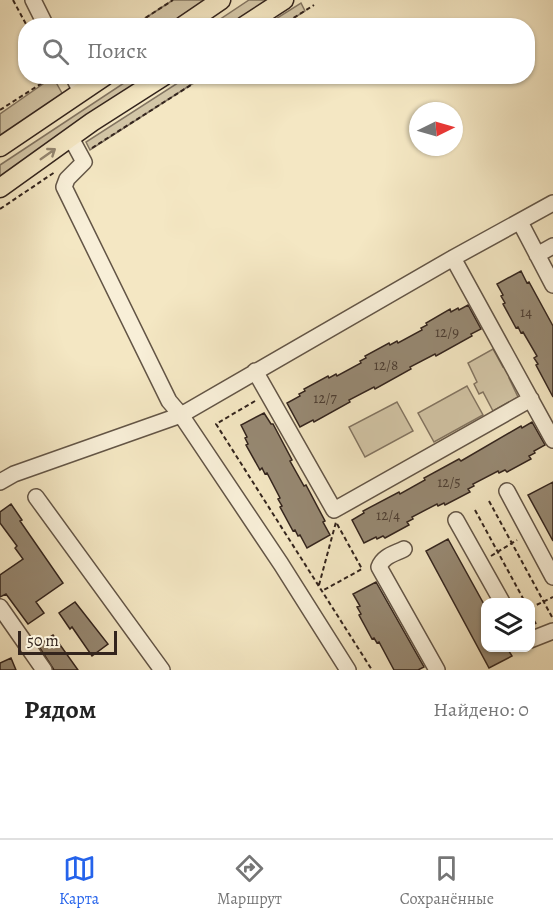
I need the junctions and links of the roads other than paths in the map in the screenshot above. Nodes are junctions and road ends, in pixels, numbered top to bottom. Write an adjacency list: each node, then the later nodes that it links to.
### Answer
1 (33, 0): 4 (street)
2 (221, 0): 5 (main road)
3 (284, 0): 6 (main road)
4 (42, 18)
5 (195, 18)
6 (256, 18)
7 (77, 84): 10 (main road)
8 (152, 84): 9 (main road)
9 (71, 138): 11 (main road, one-way to 9); 20 (street)
10 (0, 147)
11 (0, 188)
12 (553, 203): 13 (street)
13 (520, 222): 15 (street); 16 (street)
14 (553, 246): 15 (street)
15 (537, 255): 17 (street)
16 (453, 258): 18 (street); 19 (street)
17 (553, 285)
18 (255, 371): 19 (street); 20 (street)
19 (531, 399): 21 (street)
20 (181, 415): 22 (street); 34 (street)
21 (553, 440)
22 (0, 482)
23 (507, 491): 27 (street)
24 (36, 497): 33 (street)
25 (456, 520): 28 (street)
26 (404, 549): 35 (street)
27 (553, 577)
28 (499, 598)
29 (0, 607): 32 (street)
30 (553, 631): 31 (street)
31 (535, 638)
32 (44, 670)
33 (162, 670)
34 (348, 670)
35 (437, 670)

